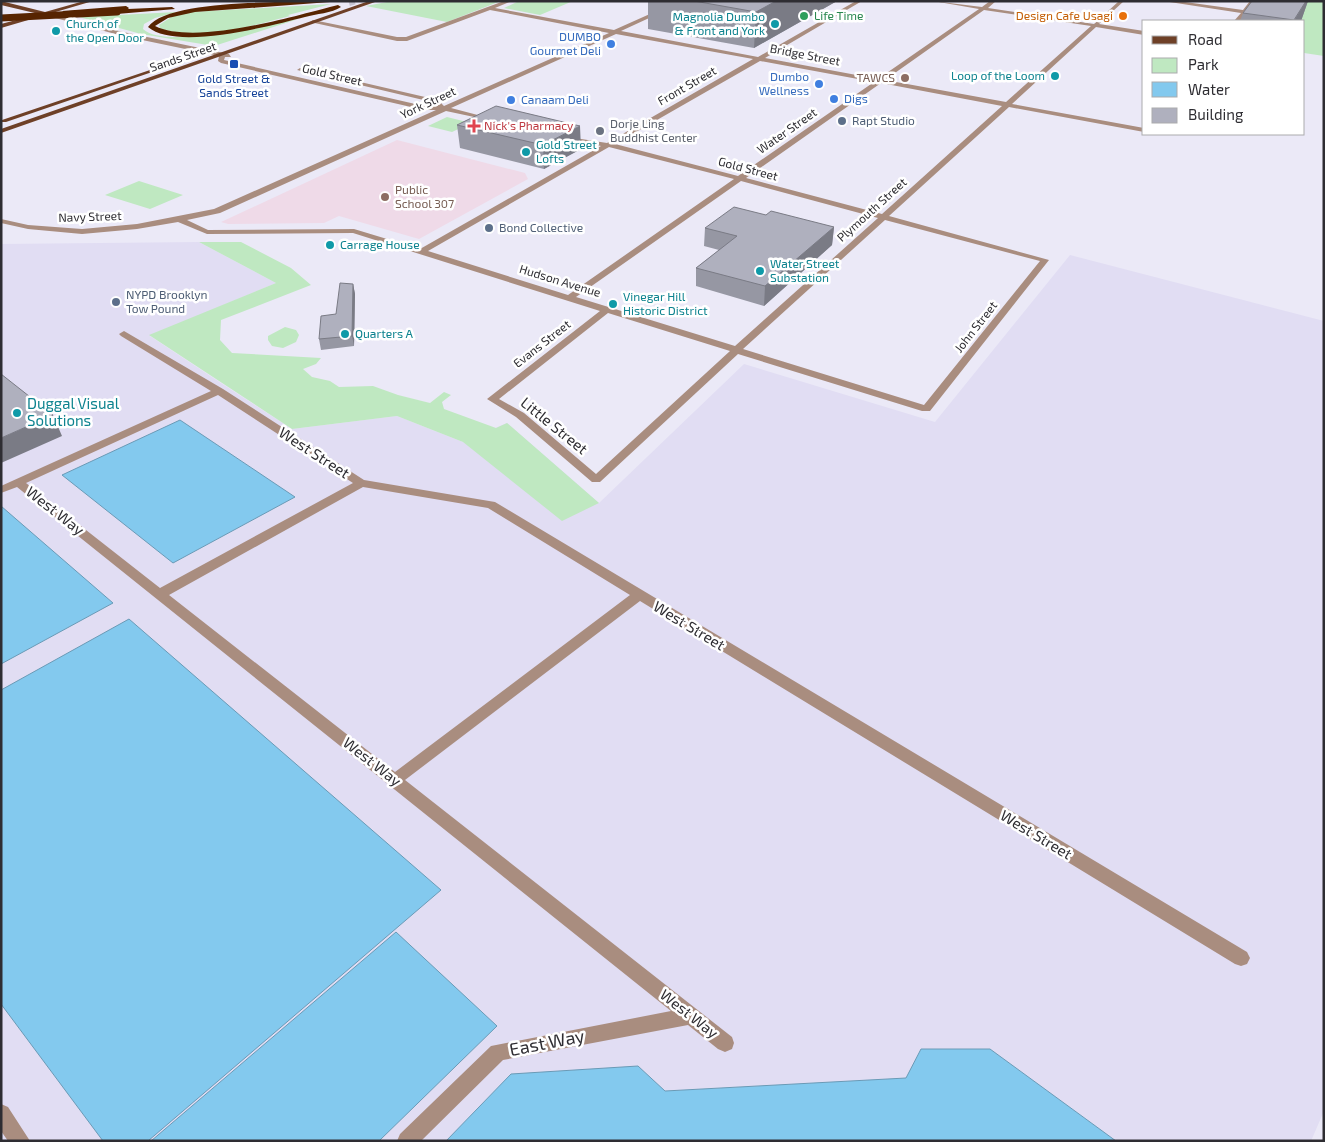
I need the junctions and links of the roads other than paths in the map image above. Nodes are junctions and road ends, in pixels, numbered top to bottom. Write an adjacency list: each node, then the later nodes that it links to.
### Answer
1 (91, 1): 21 (main road)
2 (168, 1): 16 (highway)
3 (265, 1): 16 (highway)
4 (510, 1): 17 (street)
5 (684, 1): 27 (street, York Street)
6 (860, 1): 32 (street, Front Street)
7 (935, 1): 18 (street)
8 (994, 1): 18 (street, Water Street)
9 (1122, 1): 26 (street, Plymouth Street)
10 (1165, 1): 19 (street)
11 (1253, 1): 19 (street)
12 (372, 2): 24 (main road, Sands Street)
13 (344, 3): 15 (highway); 15 (highway); 29 (main road, Sands Street)
14 (1, 4): 21 (main road, Gold Street)
15 (250, 6): 16 (highway)
16 (119, 9): 20 (highway, bridge); 22 (highway, bridge)
17 (491, 9): 24 (street); 27 (street, Bridge Street)
18 (984, 9): 26 (street); 34 (street, Water Street)
19 (1244, 12): 23 (street)
20 (1, 14)
21 (45, 14): 25 (main road); 29 (street, Gold Street)
22 (1, 18)
23 (1238, 20)
24 (313, 22): 30 (main road, Sands Street)
25 (1, 26)
26 (1095, 26): 28 (street); 35 (street, Plymouth Street)
27 (616, 32): 32 (street, Bridge Street); 36 (street, York Street)
28 (1142, 33)
29 (206, 52): 30 (street, Gold Street); 37 (main road, Sands Street)
30 (222, 56): 31 (street, Gold Street); 36 (street, Gold Street); 40 (main road, Sands Street)
31 (236, 56)
32 (760, 58): 34 (street, Bridge Street); 42 (street, Front Street)
33 (296, 69): 36 (street, Gold Street)
34 (881, 81): 35 (street, Bridge Street); 43 (street, Water Street)
35 (1009, 104): 39 (street, Bridge Street); 44 (street, Plymouth Street)
36 (443, 108): 38 (street, Gold Street); 45 (street, York Street)
37 (1, 122)
38 (503, 123)
39 (1142, 130)
40 (1, 131)
41 (558, 135): 42 (street, Gold Street)
42 (607, 145): 43 (street, Gold Street); 47 (street, Front Street)
43 (741, 179): 44 (street, Gold Street); 49 (street, Water Street)
44 (884, 217): 48 (street, Gold Street); 52 (street, Plymouth Street)
45 (180, 220): 46 (street, Navy Street); 47 (street, Hudson Avenue)
46 (1, 222)
47 (422, 251): 49 (street, Hudson Avenue)
48 (1045, 260): 55 (street, John Street)
49 (570, 297): 50 (street, Hudson Avenue)
50 (608, 309): 52 (street, Hudson Avenue); 54 (street, Evans Street)
51 (124, 334): 53 (street, West Street)
52 (737, 350): 55 (street, Hudson Avenue); 56 (street, Plymouth Street)
53 (219, 391): 57 (street); 58 (street, West Street)
54 (492, 398): 56 (street, Little Street)
55 (926, 409)
56 (596, 480)
57 (18, 482): 59 (street); 60 (street, West Way)
58 (361, 483): 60 (street); 61 (street, West Street)
59 (1, 490)
60 (160, 594): 62 (street, West Way)
61 (639, 595): 62 (street); 63 (street, West Street)
62 (395, 780): 64 (street, West Way)
63 (1241, 958)
64 (691, 1016): 65 (street, West Way); 68 (street, East Way)
65 (726, 1043)
66 (1, 1114): 67 (street)
67 (20, 1141)
68 (407, 1141)

